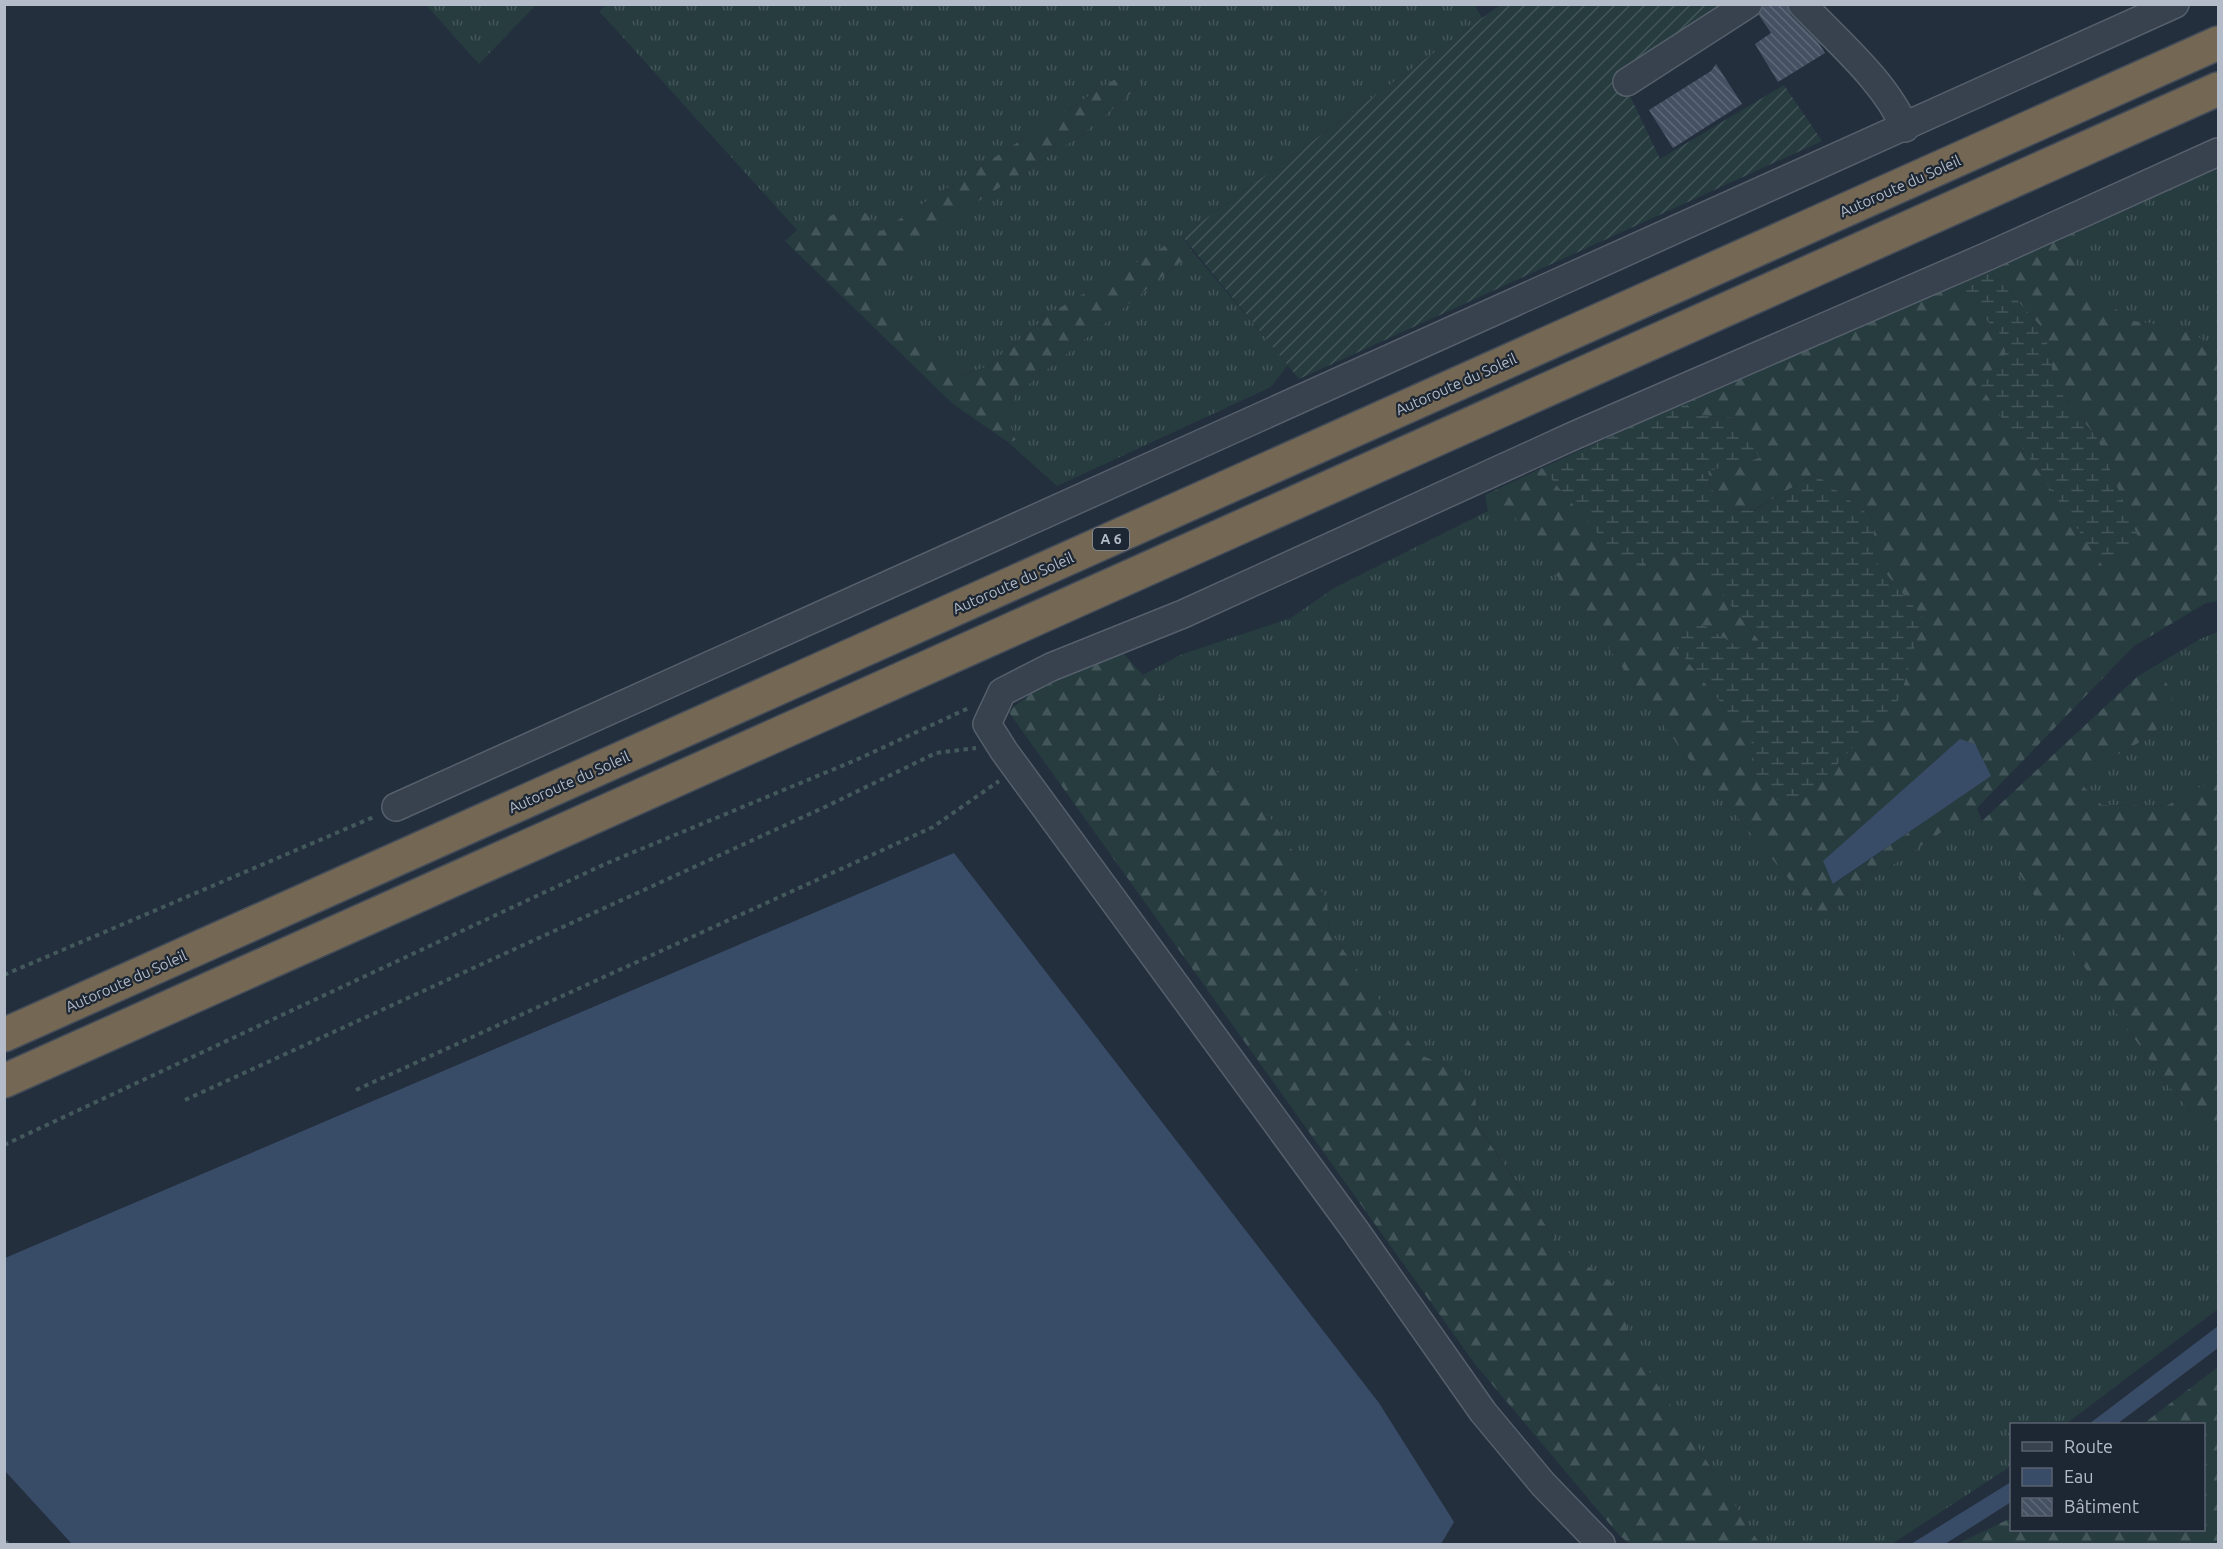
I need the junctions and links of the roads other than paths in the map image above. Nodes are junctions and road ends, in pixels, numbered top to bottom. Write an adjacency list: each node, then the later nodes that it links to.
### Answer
1 (1748, 4): 5 (street)
2 (1802, 4): 7 (street)
3 (2175, 4): 7 (street)
4 (2218, 43): 10 (highway, Autoroute du Soleil / A 6)
5 (1628, 82)
6 (2218, 89): 11 (highway)
7 (1900, 118): 9 (street)
8 (2218, 152): 12 (street)
9 (396, 807)
10 (4, 1035)
11 (4, 1081)
12 (1601, 1545)

